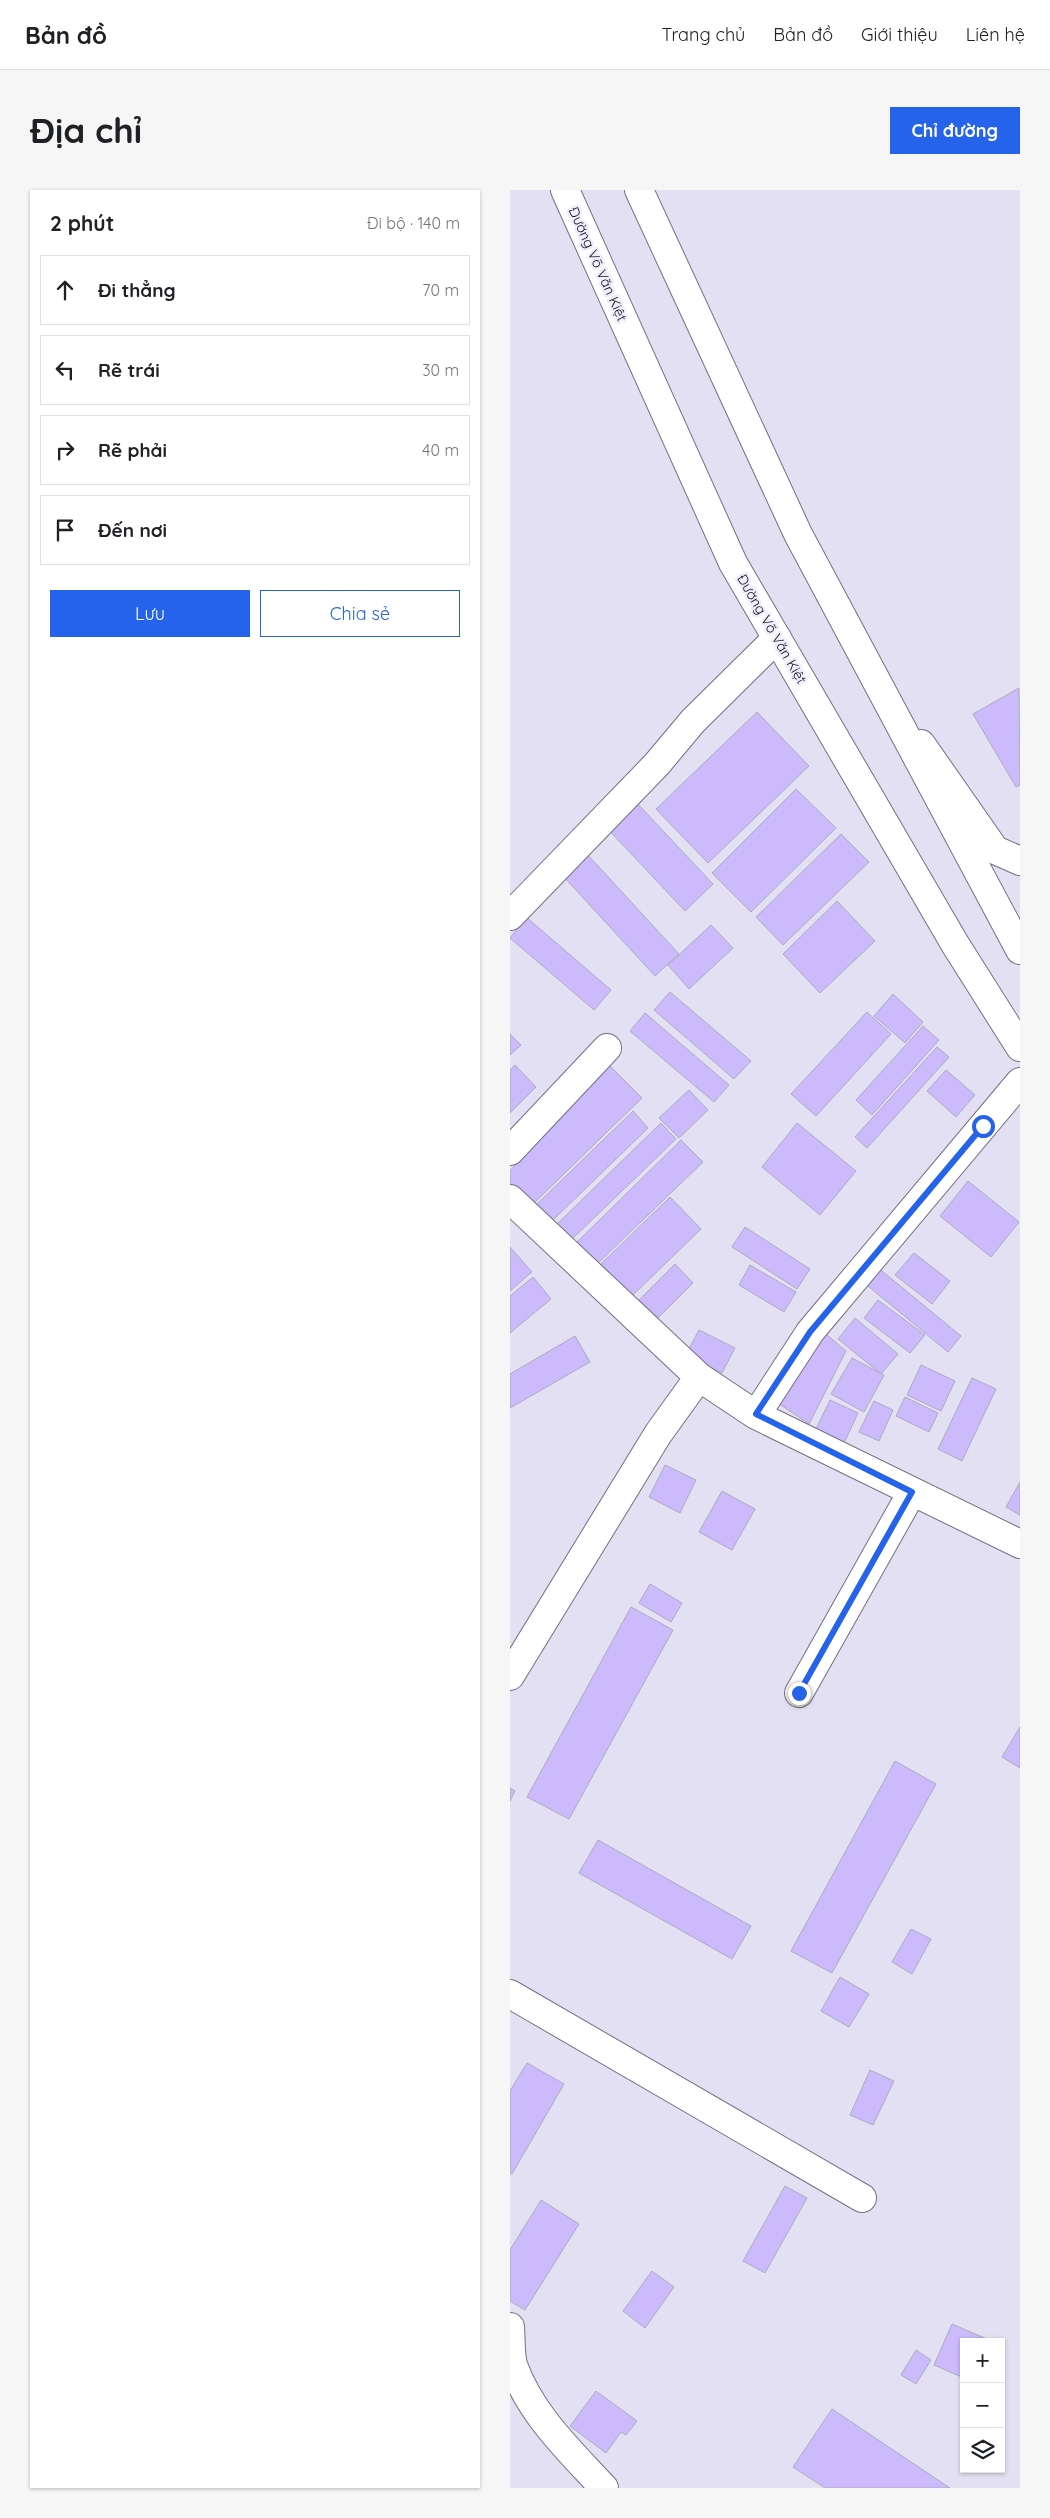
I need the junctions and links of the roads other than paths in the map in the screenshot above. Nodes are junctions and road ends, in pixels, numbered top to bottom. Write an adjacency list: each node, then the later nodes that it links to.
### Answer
1 (565, 190): 3 (main road, Đường Võ Văn Kiệt)
2 (639, 190): 4 (main road)
3 (778, 638): 6 (main road); 8 (main road, Đường Võ Văn Kiệt)
4 (873, 674): 5 (main road); 7 (main road)
5 (1020, 860)
6 (510, 916)
7 (1020, 950)
8 (1016, 1030)
9 (607, 1048): 11 (main road)
10 (1020, 1082): 14 (main road)
11 (510, 1151)
12 (510, 1199): 13 (main road)
13 (700, 1377): 14 (main road); 17 (main road)
14 (756, 1414): 15 (main road)
15 (912, 1492): 16 (main road); 18 (main road)
16 (1020, 1544)
17 (510, 1676)
18 (799, 1693)
19 (510, 1994): 20 (main road)
20 (862, 2198)
21 (510, 2327): 22 (main road)
22 (604, 2488)

